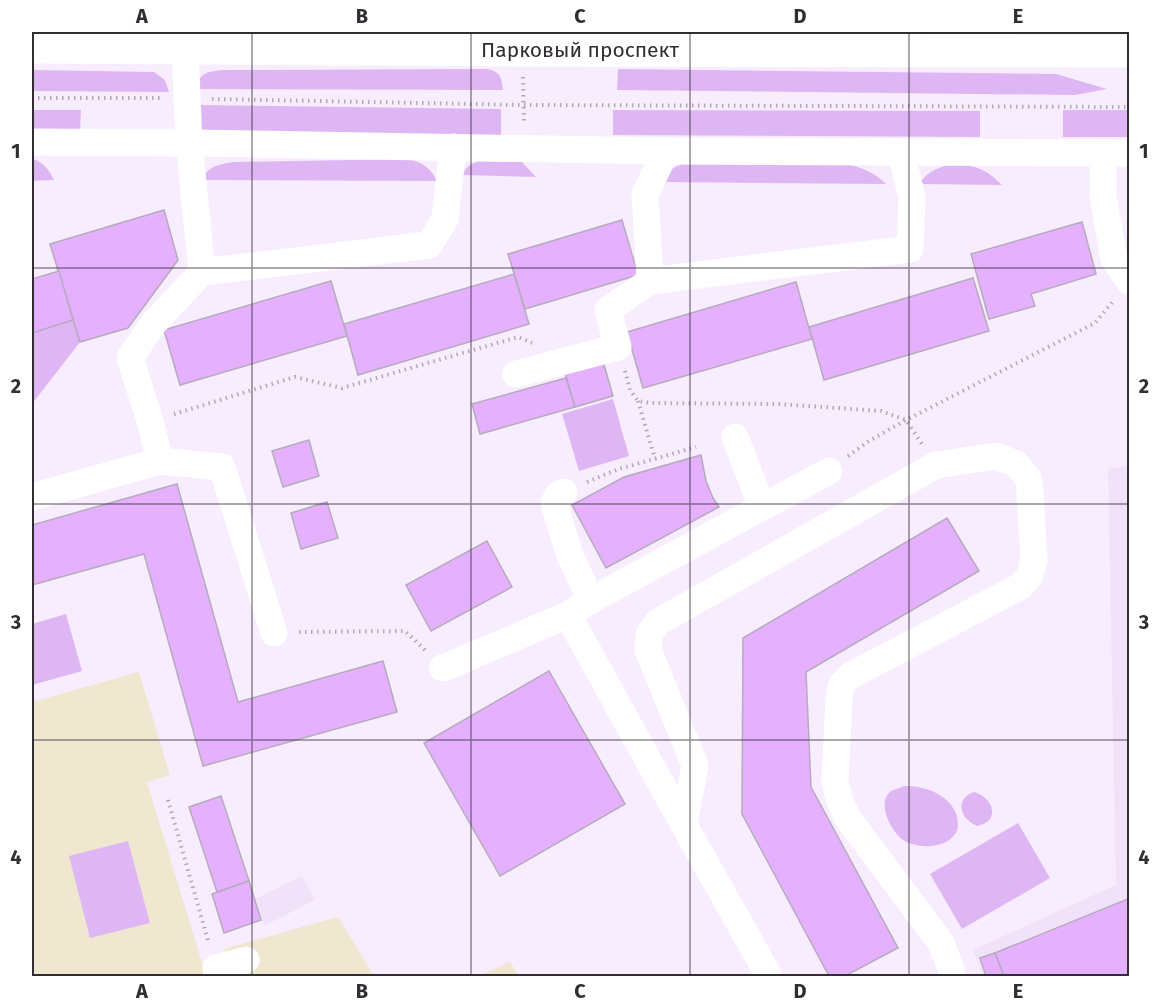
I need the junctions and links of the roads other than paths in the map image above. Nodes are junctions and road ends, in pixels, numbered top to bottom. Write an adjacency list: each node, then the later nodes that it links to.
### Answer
1 (32, 47): 2 (main road, Парковый проспект)
2 (185, 47): 3 (main road, Парковый проспект); 5 (street)
3 (1130, 51)
4 (32, 142): 5 (street)
5 (189, 144): 6 (street); 10 (street)
6 (453, 147): 7 (street); 10 (street)
7 (666, 151): 8 (street); 11 (street)
8 (901, 152): 9 (street); 11 (street)
9 (1116, 153): 12 (street)
10 (202, 272): 15 (street)
11 (650, 280): 13 (street)
12 (1123, 290)
13 (516, 374)
14 (735, 437): 19 (street)
15 (160, 461): 18 (street); 22 (street)
16 (829, 471): 19 (street)
17 (564, 492): 20 (street)
18 (32, 496)
19 (762, 507): 20 (street)
20 (591, 600): 21 (street)
21 (568, 615): 23 (street); 24 (street)
22 (274, 633)
23 (443, 668)
24 (684, 825): 27 (street); 28 (street)
25 (246, 960): 26 (street)
26 (217, 972)
27 (769, 976)
28 (952, 976)

